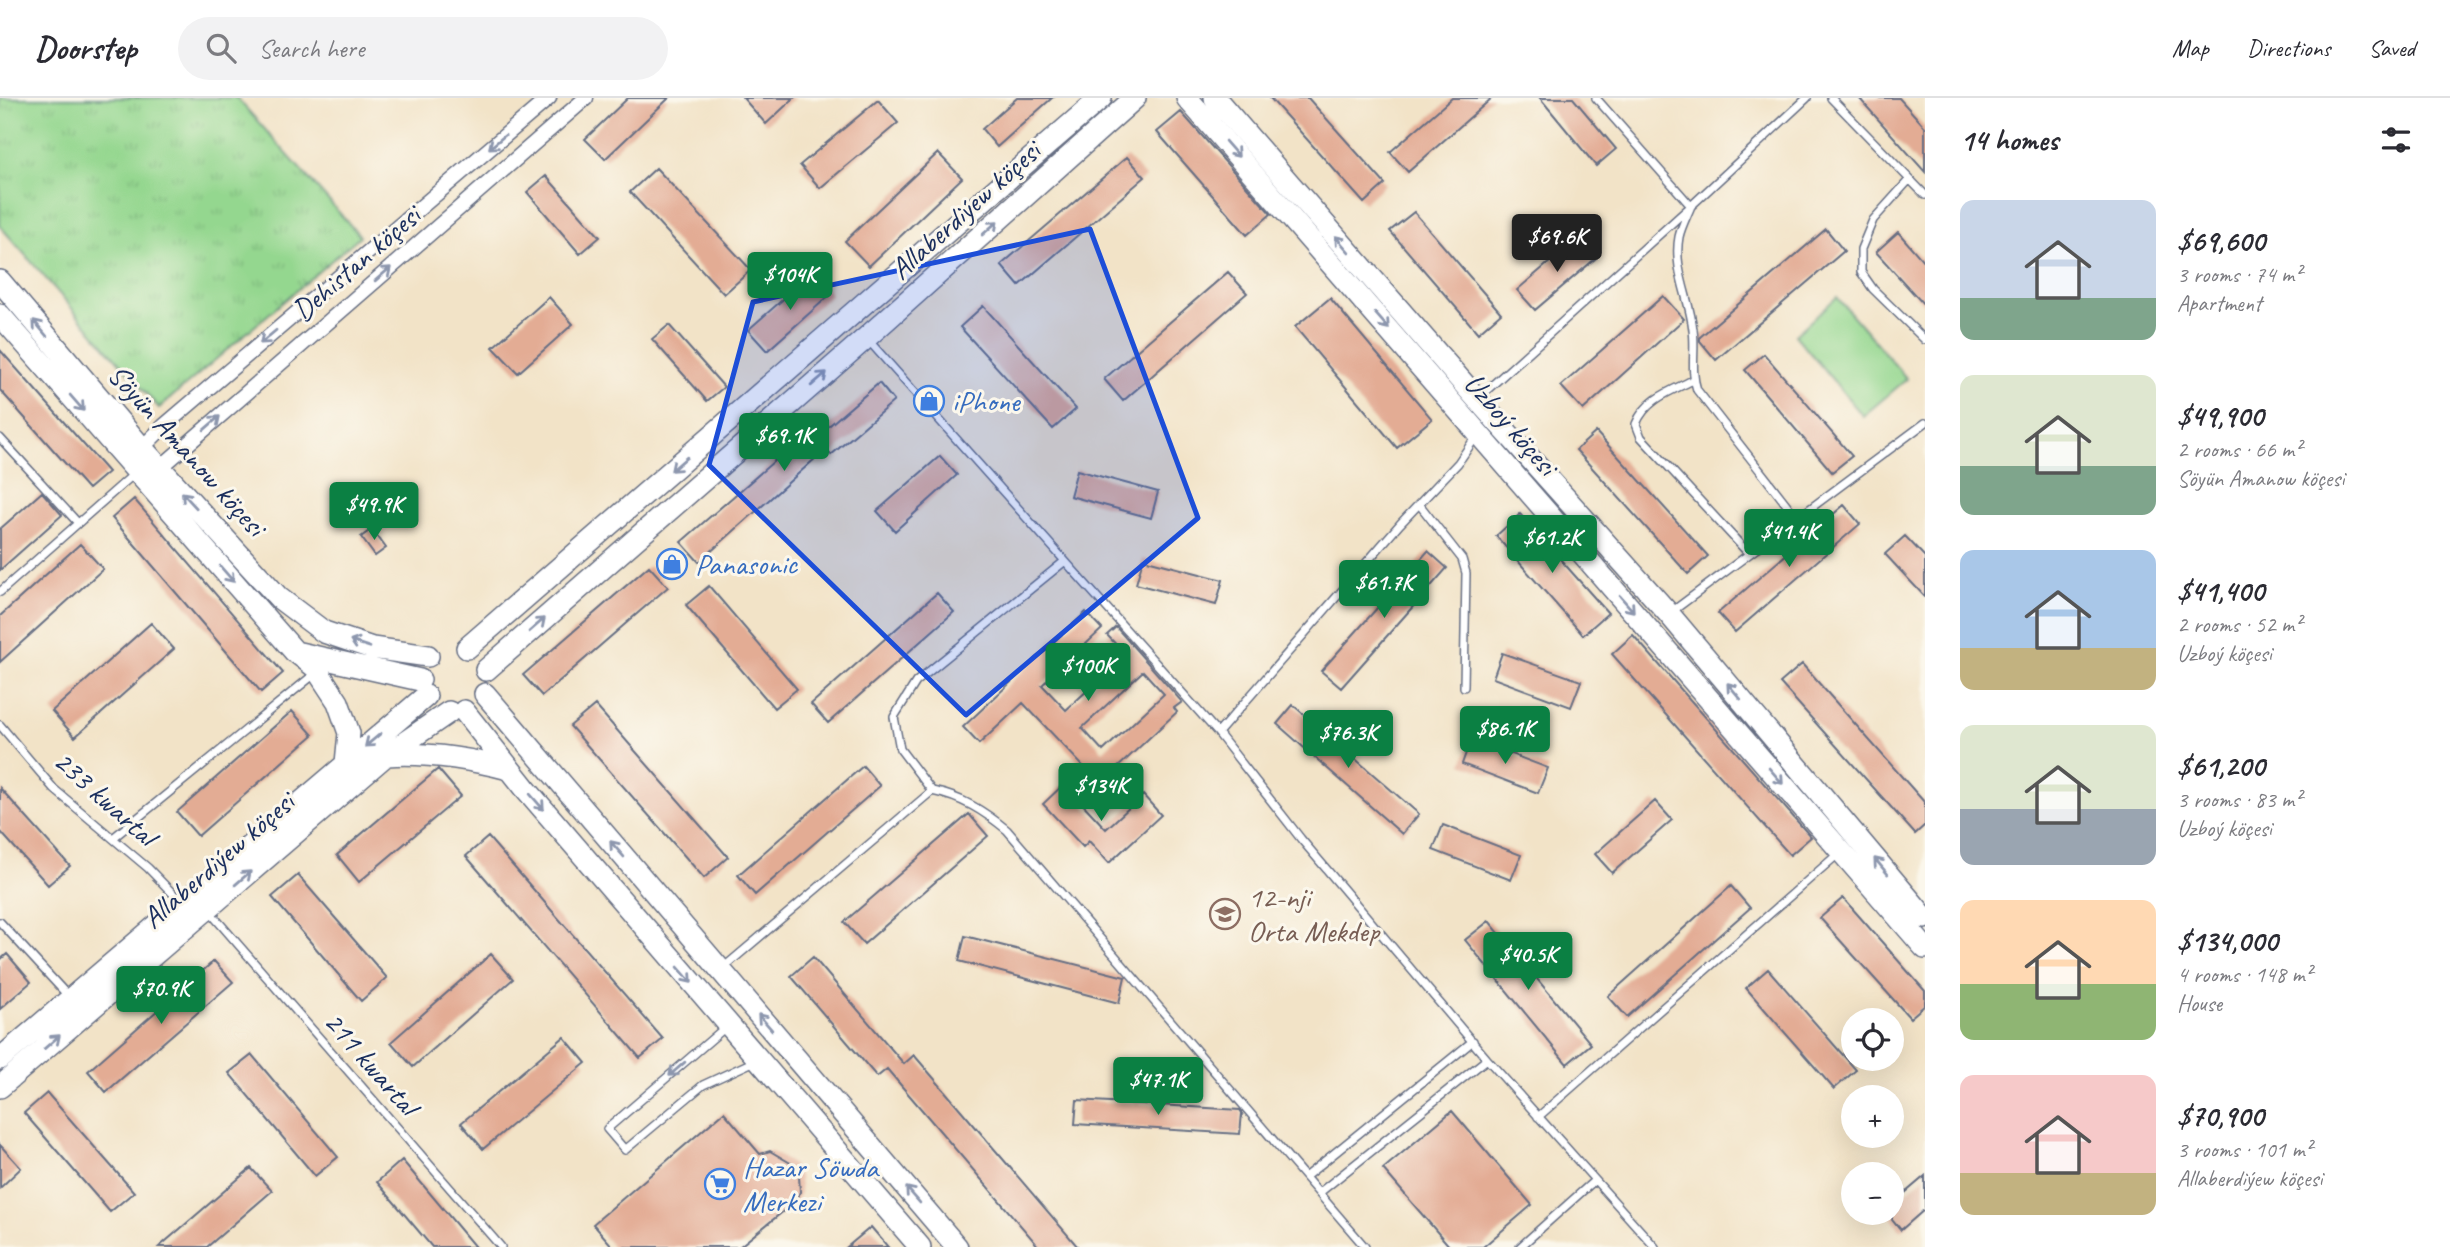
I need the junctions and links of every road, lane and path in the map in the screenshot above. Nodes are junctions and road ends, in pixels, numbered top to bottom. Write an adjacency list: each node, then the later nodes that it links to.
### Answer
1 (549, 98): 22 (street, Dehistan köçesi, one-way to 22)
2 (586, 98): 23 (street, Dehistan köçesi, one-way to 2)
3 (1101, 98): 32 (street, Allaberdiýew köçesi, one-way to 32)
4 (1135, 98): 15 (street, Allaberdiýew köçesi, one-way to 4)
5 (1187, 98): 20 (street, Uzboý köçesi, one-way to 20)
6 (1214, 98): 18 (street, Uzboý köçesi, one-way to 6)
7 (1596, 98): 12 (lane)
8 (1807, 98): 12 (lane)
9 (1831, 98): 10 (lane)
10 (1909, 180): 11 (lane); 16 (lane)
11 (1925, 195)
12 (1691, 206): 17 (lane); 18 (lane)
13 (0, 281): 22 (street, Söyün Amanow köçesi, one-way to 13)
14 (0, 315): 24 (street, Söyün Amanow köçesi, one-way to 24)
15 (866, 338): 29 (lane); 35 (street, Allaberdiýew köçesi, one-way to 15)
16 (1925, 340)
17 (1693, 380): 26 (lane); 28 (lane)
18 (1477, 399): 31 (street, Uzboý köçesi)
19 (1925, 423): 26 (lane)
20 (1479, 432): 25 (lane); 48 (street, Uzboý köçesi, one-way to 48)
21 (0, 438): 27 (lane)
22 (142, 448): 23 (street, Söyün Amanow köçesi)
23 (160, 468): 34 (street, Söyün Amanow köçesi, one-way to 23)
24 (137, 471): 27 (lane); 33 (street, Söyün Amanow köçesi, one-way to 33)
25 (1419, 504): 37 (lane); 42 (lane)
26 (1797, 518): 28 (lane)
27 (78, 523): 30 (lane)
28 (1749, 554): 31 (lane)
29 (1065, 561): 42 (lane); 46 (lane)
30 (0, 592)
31 (1669, 614): 51 (street, Uzboý köçesi, one-way to 31)
32 (467, 648): 34 (street); 35 (street)
33 (295, 652): 36 (street, Söyün Amanow köçesi); 38 (street)
34 (428, 656): 38 (street)
35 (486, 670): 39 (street)
36 (318, 672): 44 (street, Söyün Amanow köçesi); 47 (lane)
37 (1464, 687)
38 (423, 688): 40 (street); 44 (street, Allaberdiýew köçesi, one-way to 44)
39 (485, 694): 40 (street); 54 (street, one-way to 39)
40 (456, 711): 43 (street, Allaberdiýew köçesi); 45 (street)
41 (0, 725): 47 (lane, 233 kwartal)
42 (1218, 733): 57 (lane)
43 (385, 755): 45 (street); 50 (street, Allaberdiýew köçesi, one-way to 43)
44 (346, 763): 49 (street, Allaberdiýew köçesi)
45 (509, 769): 56 (street, one-way to 56)
46 (932, 791): 54 (lane); 63 (lane)
47 (113, 838): 49 (lane, 233 kwartal)
48 (1841, 851): 53 (street, Uzboý köçesi); 62 (lane)
49 (182, 903): 55 (street, Allaberdiýew köçesi)
50 (207, 908): 61 (street, Allaberdiýew köçesi, one-way to 50); 66 (lane, 211 kwartal)
51 (1925, 918)
52 (0, 922): 55 (lane)
53 (1925, 948)
54 (720, 970): 68 (street, one-way to 54)
55 (71, 998): 58 (street, Allaberdiýew köçesi)
56 (729, 1025): 59 (street); 59 (lane, one-way to 59)
57 (1472, 1041): 60 (lane); 63 (lane)
58 (0, 1059)
59 (758, 1059): 67 (street)
60 (1487, 1059): 62 (lane); 65 (lane)
61 (0, 1087)
62 (1538, 1117): 64 (lane)
63 (1305, 1177): 65 (lane)
64 (1595, 1180): 70 (lane); 71 (lane)
65 (1319, 1193): 69 (lane)
66 (500, 1247)
67 (920, 1247)
68 (957, 1247)
69 (1365, 1247)
70 (1520, 1247)
71 (1655, 1247)

